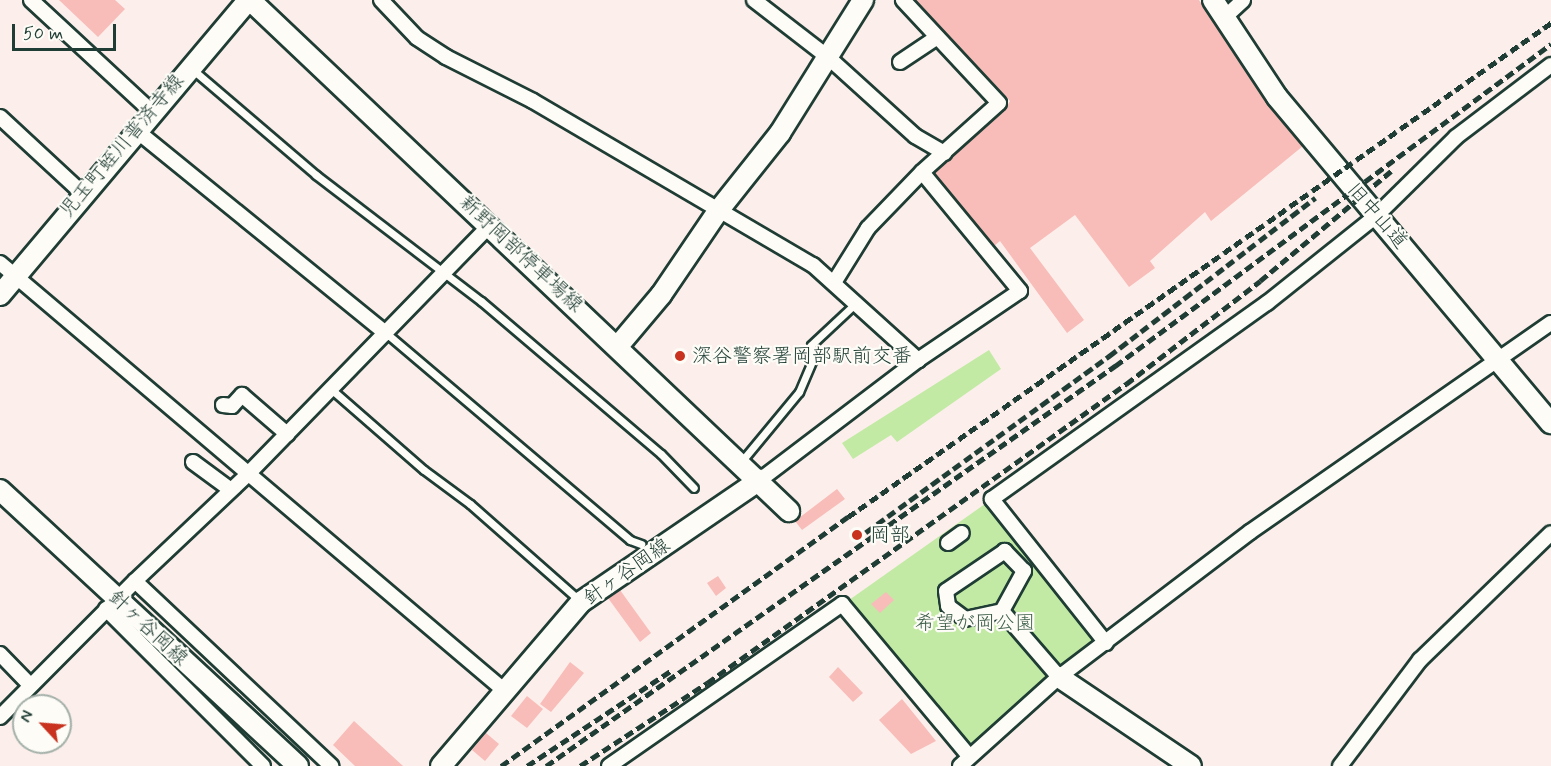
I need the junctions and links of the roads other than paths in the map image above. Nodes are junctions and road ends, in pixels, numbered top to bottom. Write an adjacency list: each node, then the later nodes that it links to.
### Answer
1 (31, 0): 15 (street)
2 (249, 0): 14 (main road, 児玉町蛭川普済寺線); 23 (main road, 新野岡部停車場線)
3 (381, 0): 21 (street)
4 (754, 0): 11 (street)
5 (863, 0): 11 (main road)
6 (903, 0): 10 (street)
7 (1214, 0): 9 (main road, 旧中山道)
8 (1243, 0): 9 (street)
9 (1224, 18): 22 (main road, 旧中山道)
10 (936, 38): 12 (street); 18 (street)
11 (829, 58): 18 (street); 21 (main road)
12 (900, 62)
13 (1551, 65): 22 (street)
14 (190, 67): 15 (main road, 児玉町蛭川普済寺線); 25 (lane)
15 (152, 112): 17 (main road, 児玉町蛭川普済寺線)
16 (0, 117): 20 (street)
17 (137, 131): 20 (main road, 児玉町蛭川普済寺線); 30 (street)
18 (944, 153): 19 (street)
19 (922, 172): 26 (street); 32 (street)
20 (82, 193): 24 (main road, 児玉町蛭川普済寺線)
21 (718, 212): 26 (street); 31 (main road)
22 (1376, 216): 33 (main road, 旧中山道); 54 (street)
23 (490, 225): 25 (street); 31 (main road, 新野岡部停車場線)
24 (7, 269): 27 (main road, 児玉町蛭川普済寺線); 40 (street)
25 (442, 274): 30 (street); 42 (lane)
26 (836, 281): 28 (street)
27 (0, 295)
28 (857, 302): 32 (street); 39 (lane)
29 (1551, 323): 33 (street)
30 (386, 333): 34 (street); 49 (lane)
31 (618, 346): 39 (main road, 新野岡部停車場線)
32 (918, 360): 41 (street)
33 (1499, 360): 36 (main road, 旧中山道); 54 (street)
34 (331, 389): 37 (street); 51 (lane)
35 (223, 405): 37 (street)
36 (1551, 423)
37 (287, 434): 40 (street)
38 (193, 462): 44 (street)
39 (741, 462): 41 (main road, 新野岡部停車場線)
40 (247, 475): 44 (street); 58 (street)
41 (760, 480): 45 (main road, 新野岡部停車場線); 51 (main road, 針ヶ谷岡線)
42 (694, 488)
43 (0, 490): 52 (main road, 針ヶ谷岡線)
44 (231, 490): 50 (street)
45 (789, 511)
46 (962, 533): 48 (street)
47 (1551, 533): 67 (street)
48 (948, 543)
49 (641, 544)
50 (135, 580): 52 (street); 64 (street)
51 (581, 602): 58 (main road, 針ヶ谷岡線)
52 (111, 604): 57 (street); 60 (main road, 針ヶ谷岡線); 63 (street)
53 (1002, 611): 53 (street); 56 (street)
54 (1106, 643): 56 (street)
55 (0, 654): 57 (street)
56 (1059, 677): 61 (street); 66 (main road)
57 (30, 686): 59 (street)
58 (506, 692): 65 (main road, 針ヶ谷岡線)
59 (0, 717)
60 (293, 762)
61 (965, 762): 62 (street)
62 (614, 765)
63 (263, 766)
64 (331, 766)
65 (441, 766)
66 (1191, 766)
67 (1340, 766)

